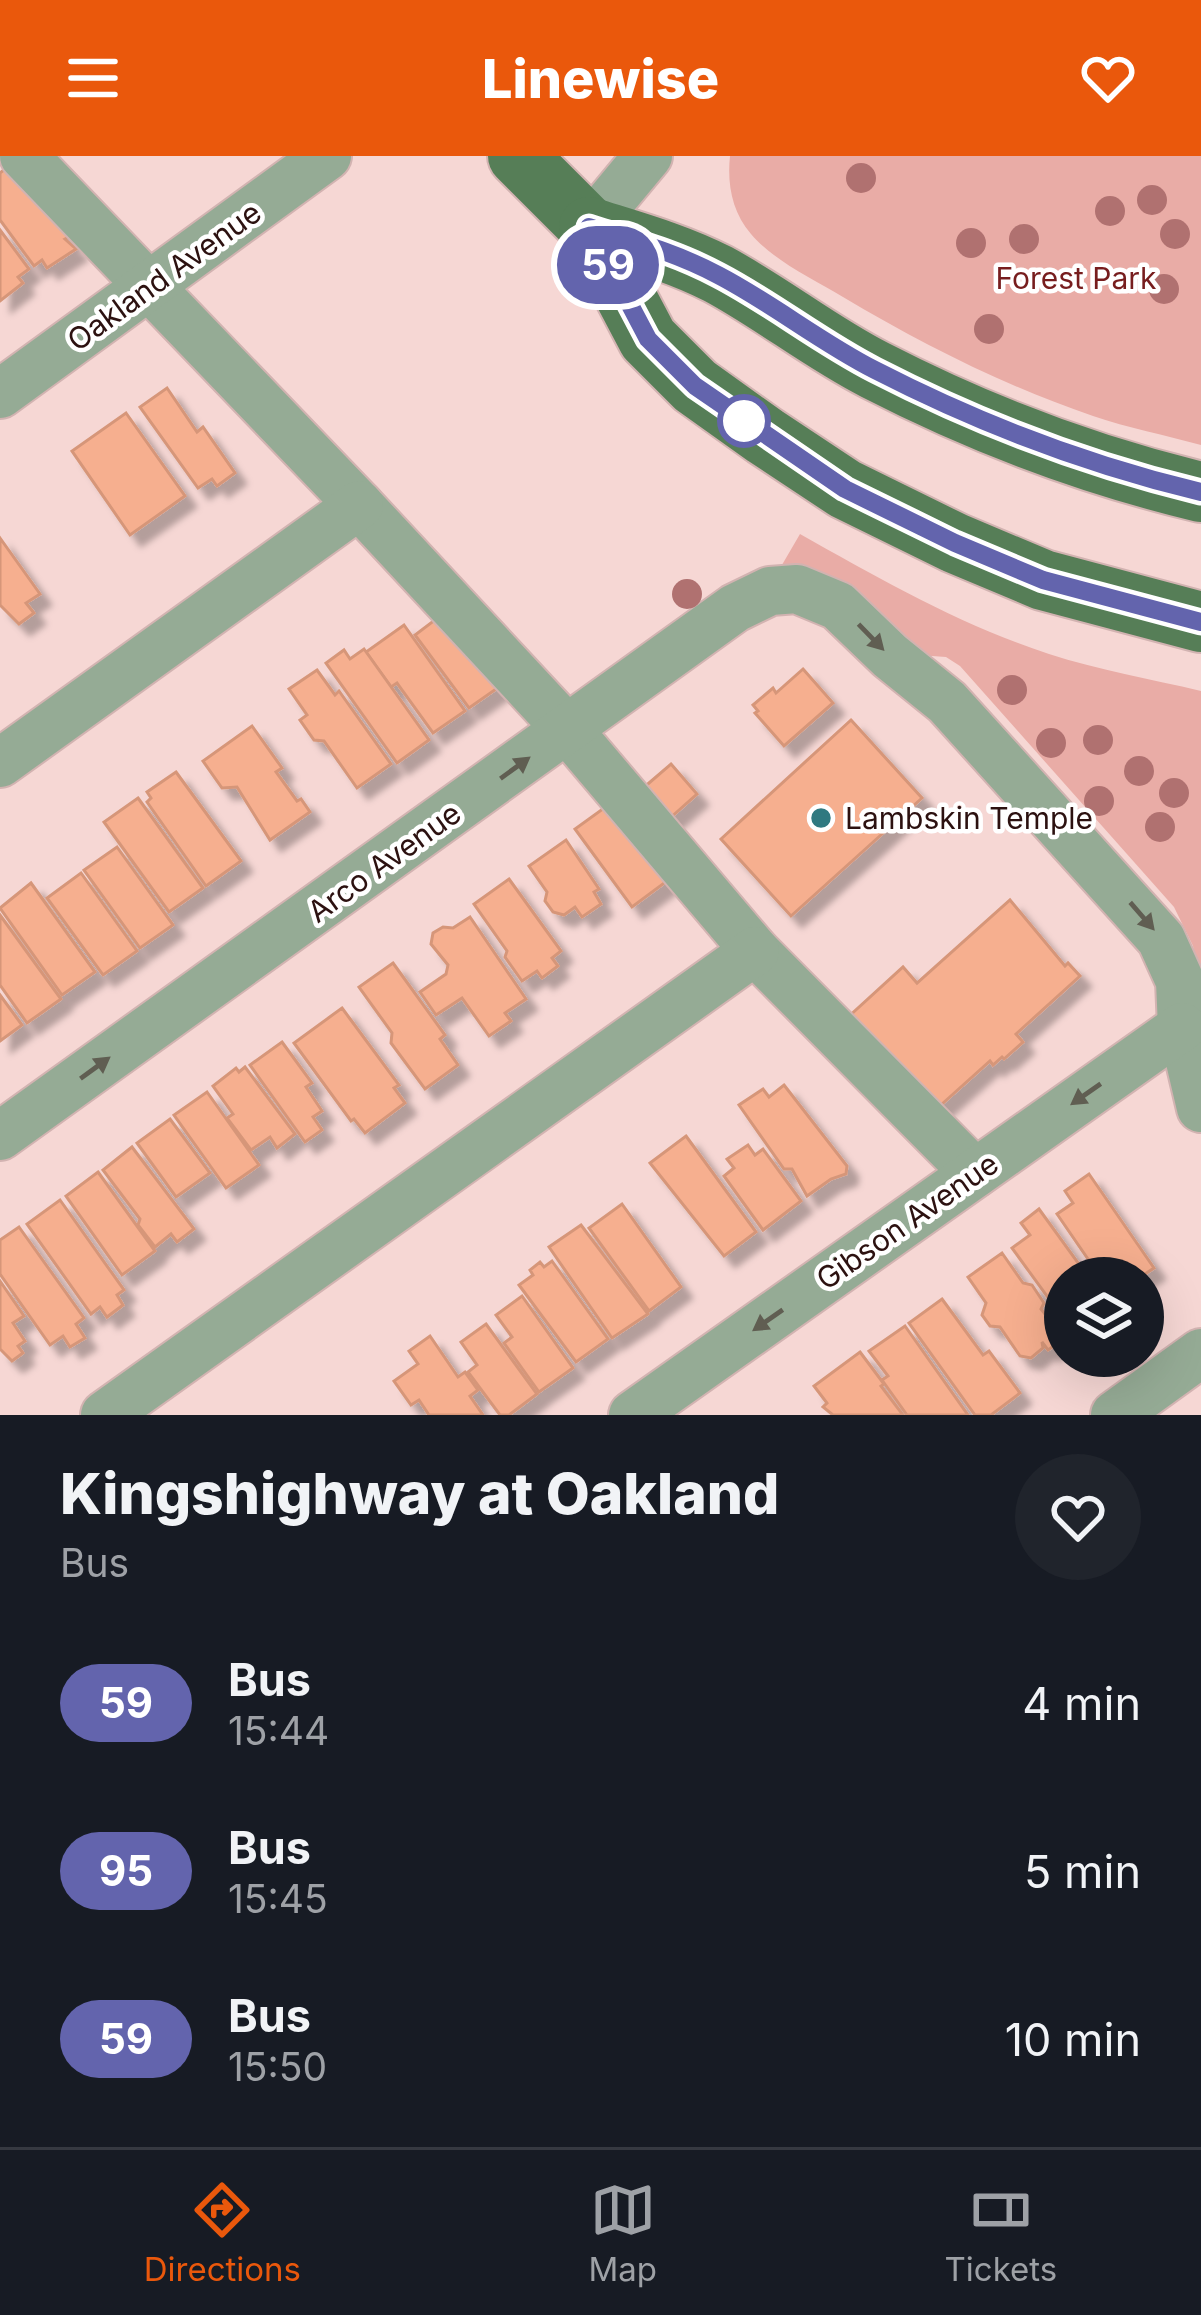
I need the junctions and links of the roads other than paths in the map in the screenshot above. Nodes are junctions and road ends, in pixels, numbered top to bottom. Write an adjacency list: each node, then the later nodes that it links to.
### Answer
1 (24, 156): 6 (street)
2 (327, 156): 6 (street, Oakland Avenue)
3 (518, 156): 5 (main road)
4 (648, 156): 5 (street)
5 (589, 227): 8 (main road); 10 (main road)
6 (151, 286): 7 (street, Oakland Avenue); 9 (street)
7 (0, 394)
8 (1201, 492)
9 (359, 505): 11 (street); 12 (street)
10 (1201, 622)
11 (568, 730): 13 (street); 14 (street, Arco Avenue, one-way to 14); 16 (street, Arco Avenue, one-way to 11)
12 (0, 764)
13 (754, 951): 17 (street); 19 (street)
14 (1181, 1027): 15 (street); 17 (street, Gibson Avenue, one-way to 17)
15 (1201, 1108)
16 (0, 1136)
17 (975, 1172): 20 (street, Gibson Avenue, one-way to 20)
18 (1201, 1353): 21 (street)
19 (105, 1415)
20 (633, 1415)
21 (1115, 1415)

